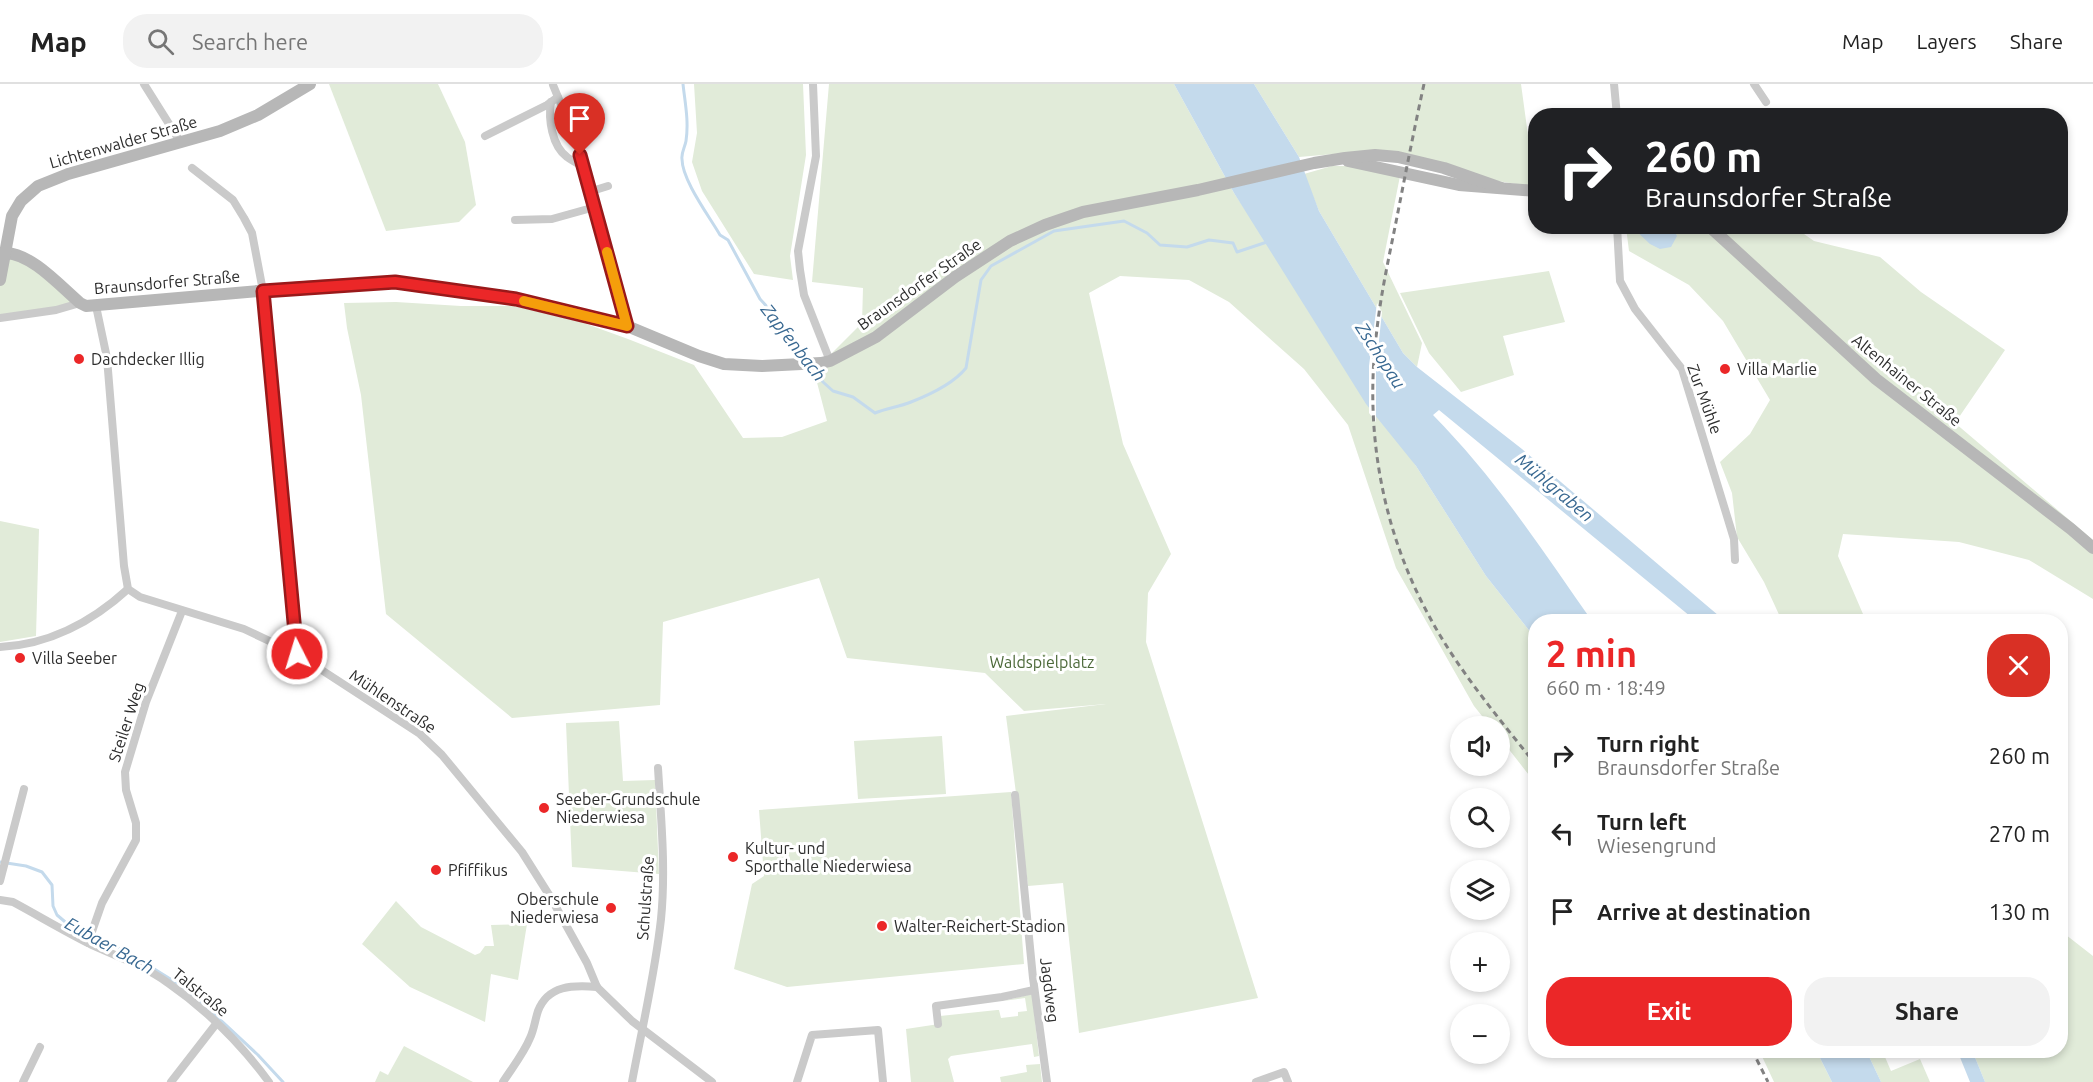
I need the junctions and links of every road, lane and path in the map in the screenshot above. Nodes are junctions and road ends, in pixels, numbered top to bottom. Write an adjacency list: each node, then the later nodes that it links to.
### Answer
1 (144, 84): 11 (street)
2 (310, 84): 11 (street, Lichtenwalder Straße)
3 (813, 84): 28 (street)
4 (1614, 84): 9 (street)
5 (1754, 84): 8 (street)
6 (553, 85): 7 (street)
7 (554, 100): 10 (street); 12 (street); 12 (street)
8 (1766, 102)
9 (1616, 108)
10 (485, 136)
11 (181, 143): 21 (street, Lichtenwalder Straße)
12 (584, 167): 16 (street)
13 (192, 168): 23 (street)
14 (608, 186): 16 (street)
15 (1528, 190): 28 (street, Braunsdorfer Straße)
16 (591, 191): 17 (street)
17 (596, 207): 18 (street); 27 (street)
18 (515, 220)
19 (1617, 234): 30 (street, Zur Mühle)
20 (1718, 234): 29 (street, Altenhainer Straße)
21 (6, 253): 22 (street, Lichtenwalder Straße); 24 (street, Braunsdorfer Straße)
22 (0, 280)
23 (263, 291): 25 (street, Braunsdorfer Straße); 27 (street, Braunsdorfer Straße); 34 (street)
24 (80, 303): 25 (street, Braunsdorfer Straße); 26 (street, Braunsdorfer Straße)
25 (96, 306): 31 (street)
26 (0, 318)
27 (627, 326): 28 (street, Braunsdorfer Straße)
28 (825, 362)
29 (2093, 548)
30 (1735, 560)
31 (128, 589): 32 (street, Mühlenstraße); 33 (street)
32 (182, 611): 34 (street, Mühlenstraße); 40 (street, Steiler Weg)
33 (0, 647)
34 (297, 654): 41 (street, Mühlenstraße)
35 (658, 768): 45 (street, Schulstraße)
36 (24, 789): 38 (street)
37 (1015, 795): 42 (street, Jagdweg)
38 (0, 881)
39 (0, 900): 40 (street, Talstraße)
40 (89, 940): 43 (street, Talstraße)
41 (597, 987): 45 (street, Mühlenstraße); 50 (street)
42 (1034, 990): 44 (street); 55 (street, Jagdweg)
43 (216, 1024): 48 (street); 49 (street, Talstraße)
44 (938, 1024)
45 (642, 1028): 51 (street, Schulstraße); 52 (street, Mühlenstraße)
46 (40, 1047): 47 (street)
47 (23, 1082)
48 (171, 1082)
49 (269, 1082)
50 (503, 1082)
51 (632, 1082)
52 (712, 1082)
53 (797, 1082): 54 (street)
54 (883, 1082)
55 (1047, 1082)
56 (1256, 1082): 57 (street)
57 (1288, 1082)

